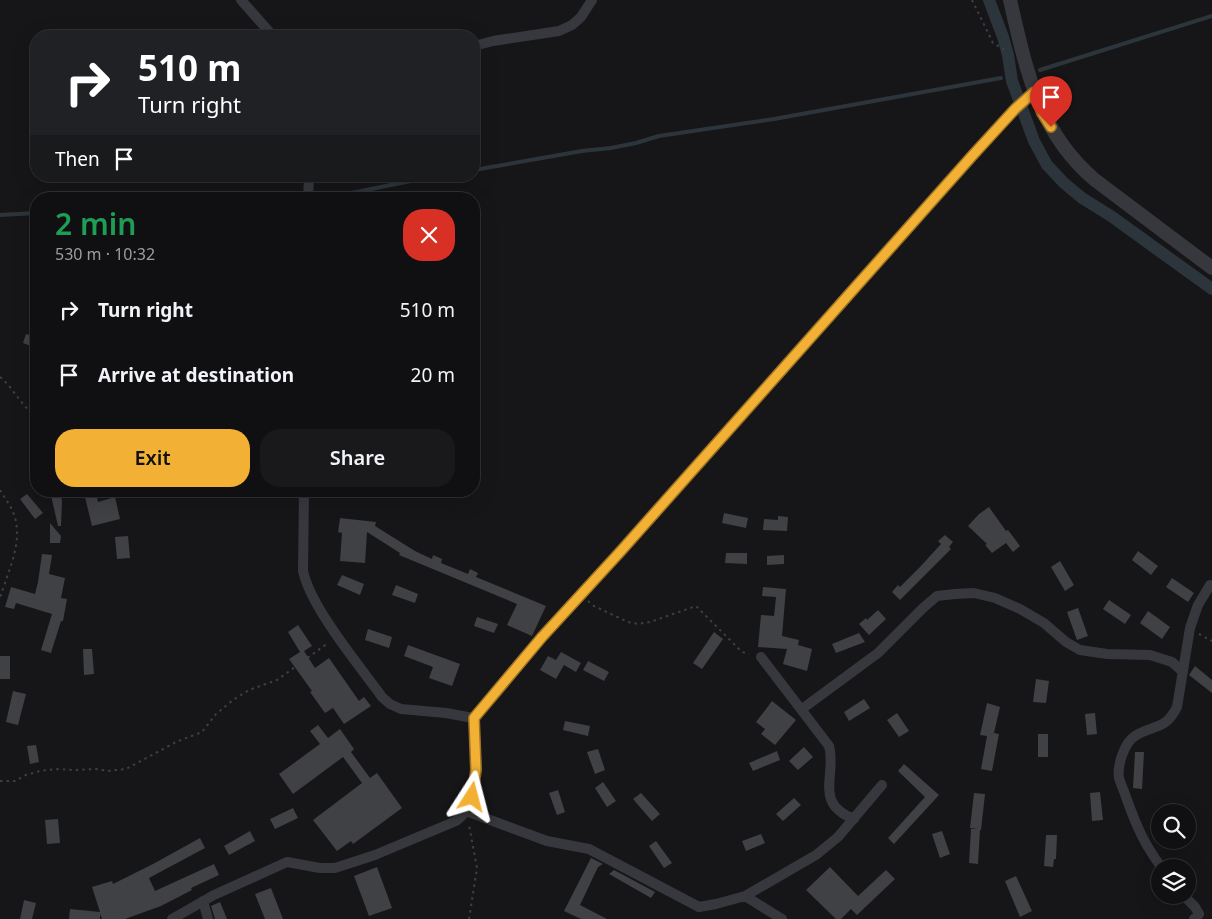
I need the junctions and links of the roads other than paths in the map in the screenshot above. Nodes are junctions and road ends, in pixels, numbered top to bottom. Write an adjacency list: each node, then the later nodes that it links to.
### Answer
1 (241, 0): 4 (street)
2 (592, 0): 5 (street)
3 (1010, 0): 6 (street)
4 (268, 30)
5 (480, 44)
6 (1031, 95): 7 (street); 13 (street)
7 (1212, 268)
8 (304, 497): 13 (street)
9 (1210, 585): 11 (street)
10 (761, 657): 12 (street)
11 (1183, 672): 12 (street); 17 (street)
12 (802, 709): 16 (street)
13 (474, 718): 15 (street)
14 (882, 785): 16 (street)
15 (466, 811): 18 (street); 19 (street)
16 (854, 818): 18 (street)
17 (1155, 859)
18 (745, 896): 23 (street)
19 (203, 901): 21 (street); 22 (street)
20 (1192, 904): 24 (street)
21 (172, 919)
22 (208, 919)
23 (782, 919)
24 (1194, 919)

